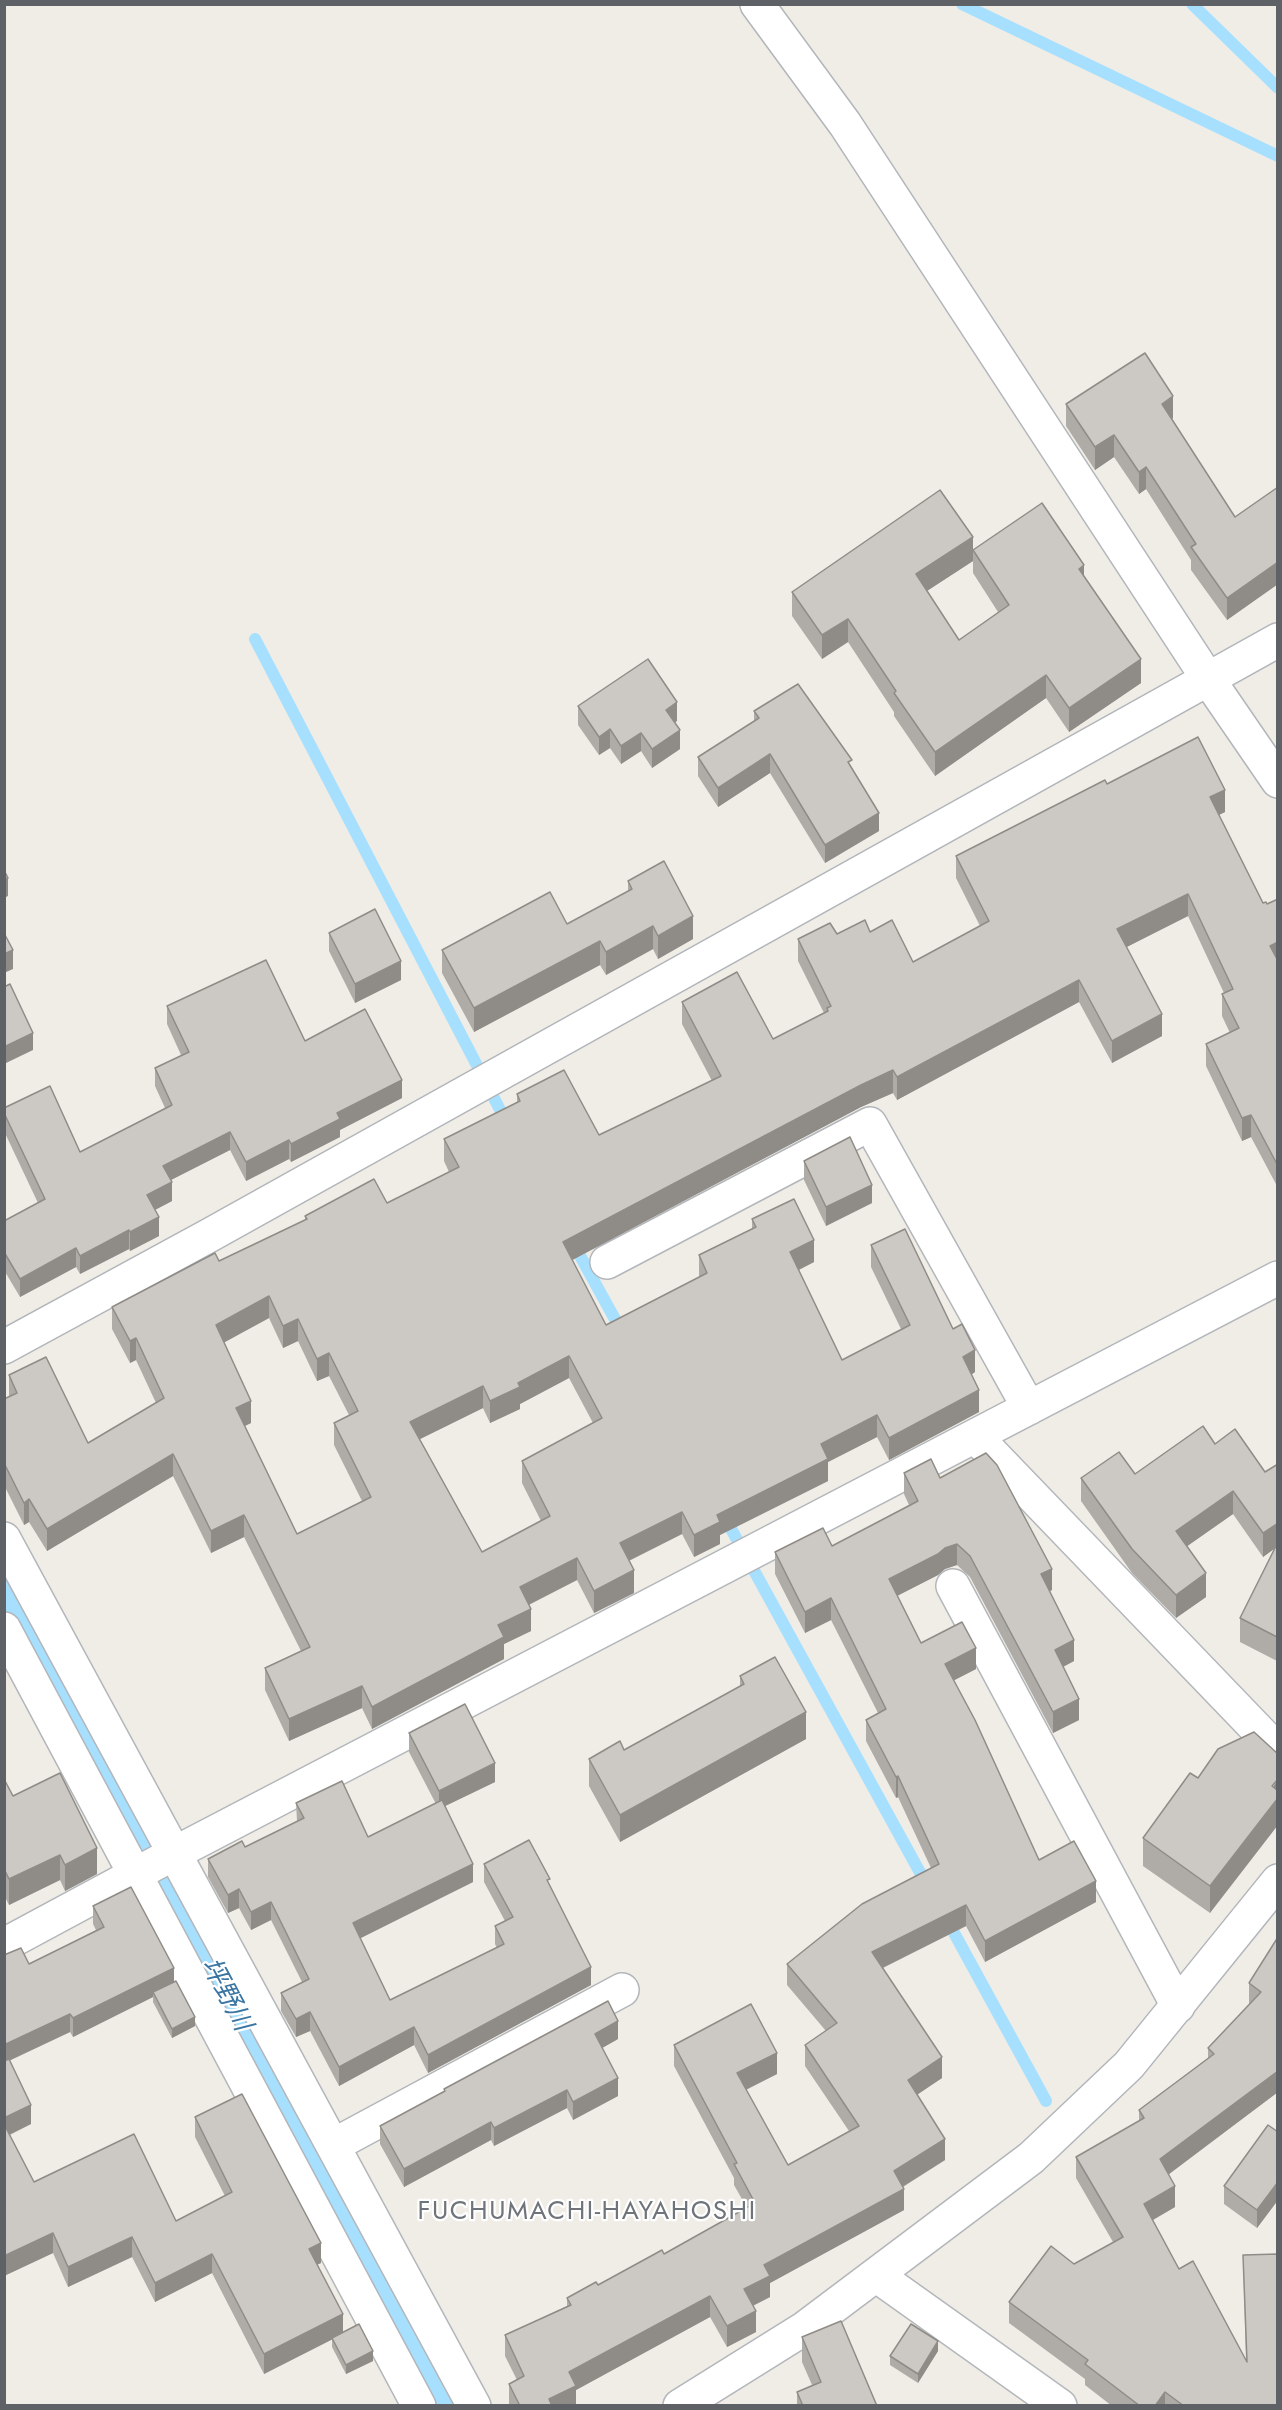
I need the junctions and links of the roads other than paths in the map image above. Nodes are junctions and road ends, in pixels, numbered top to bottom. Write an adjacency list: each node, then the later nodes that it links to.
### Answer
1 (757, 4): 3 (street)
2 (1278, 640): 3 (street)
3 (1208, 679): 4 (street); 7 (street)
4 (1278, 781)
5 (607, 1262): 8 (street)
6 (1278, 1278): 8 (street)
7 (4, 1347)
8 (1029, 1408): 9 (street)
9 (975, 1436): 13 (street); 14 (street)
10 (4, 1539): 14 (street)
11 (953, 1586): 19 (street)
12 (4, 1629): 15 (street)
13 (1278, 1751)
14 (176, 1853): 15 (street); 20 (street)
15 (134, 1875): 17 (street); 22 (street)
16 (1278, 1881): 19 (street)
17 (4, 1945)
18 (622, 1990): 20 (street)
19 (1178, 2006): 21 (street)
20 (333, 2145): 23 (street)
21 (876, 2275): 24 (street); 25 (street)
22 (419, 2406)
23 (474, 2406)
24 (680, 2406)
25 (1060, 2406)

